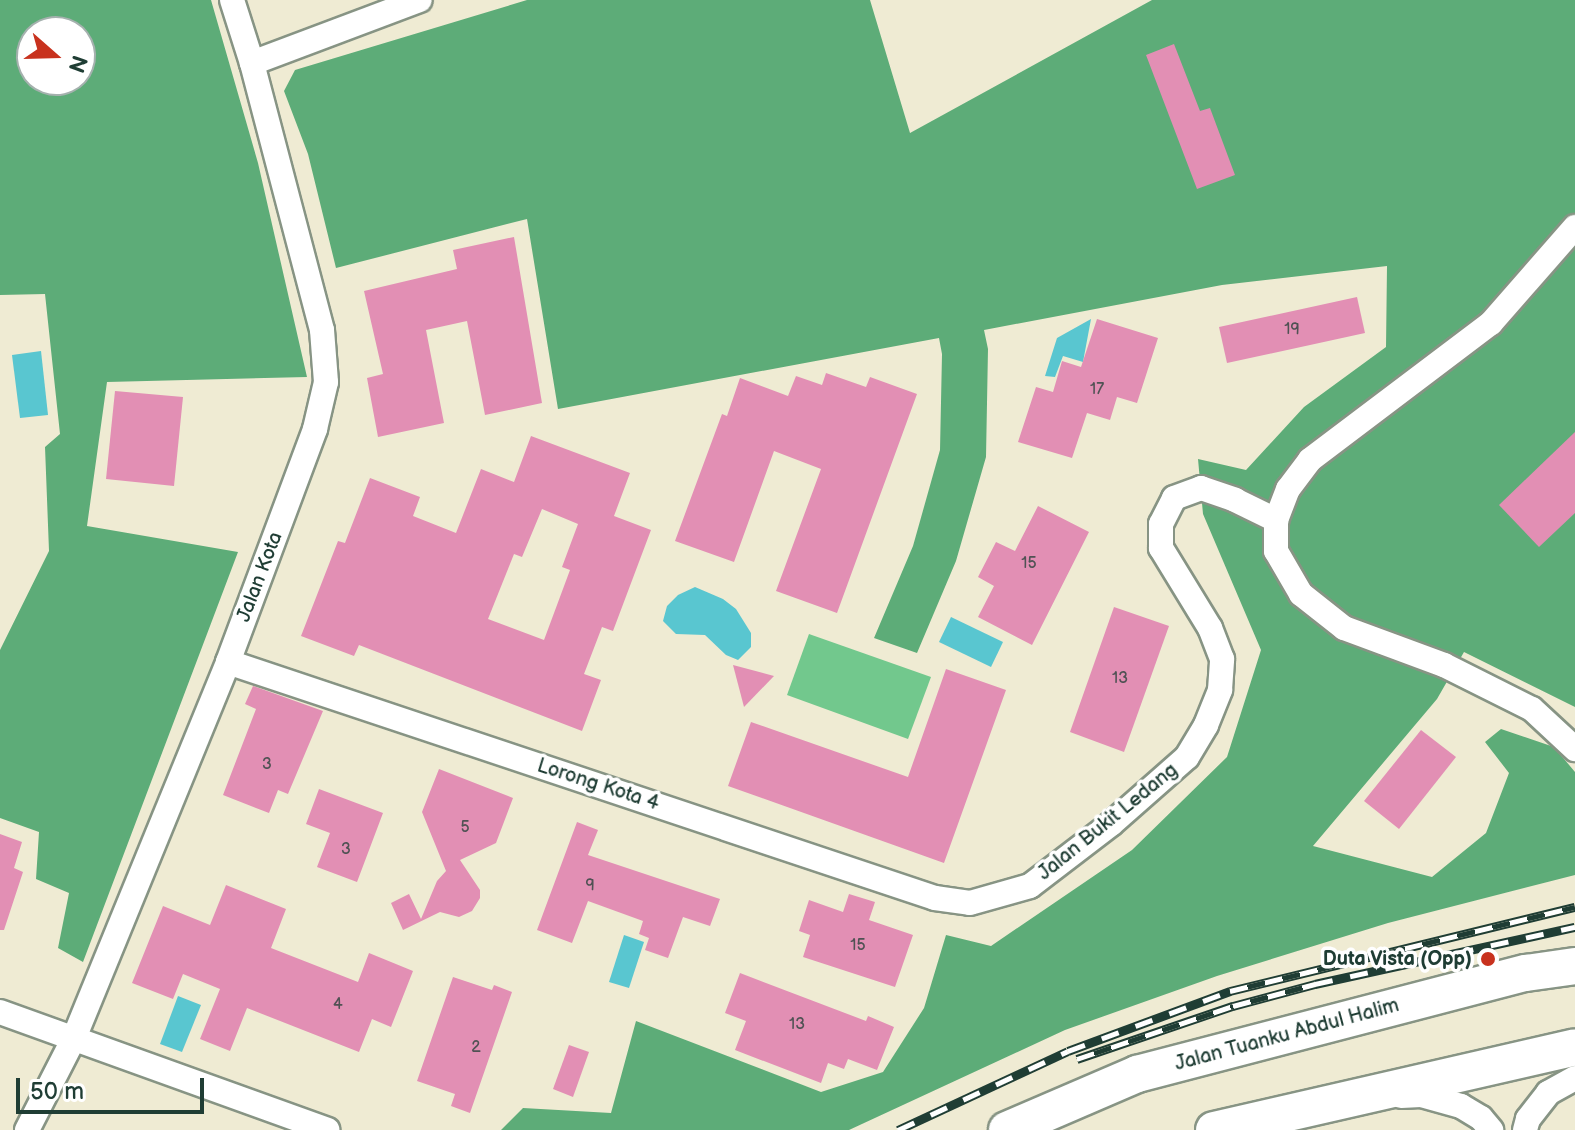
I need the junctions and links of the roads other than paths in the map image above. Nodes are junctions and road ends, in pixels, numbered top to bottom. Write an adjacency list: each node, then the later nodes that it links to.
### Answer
1 (232, 0): 3 (street, Jalan Kota)
2 (420, 0): 3 (street)
3 (252, 63): 6 (street, Jalan Kota)
4 (1575, 227): 5 (street)
5 (1276, 520): 7 (street); 8 (street, Jalan Bukit Ledang)
6 (228, 662): 8 (street, Lorong Kota 4); 11 (street, Jalan Kota)
7 (1575, 749)
8 (970, 903)
9 (1575, 966): 17 (main road, Jalan Tuanku Abdul Halim)
10 (0, 1012): 11 (street)
11 (74, 1038): 15 (street, Jalan Kota); 16 (street)
12 (1575, 1047): 14 (main road)
13 (1575, 1078): 20 (street)
14 (1319, 1104): 18 (main road); 19 (street)
15 (27, 1130)
16 (327, 1130)
17 (1007, 1130)
18 (1214, 1130)
19 (1491, 1130)
20 (1525, 1130)

